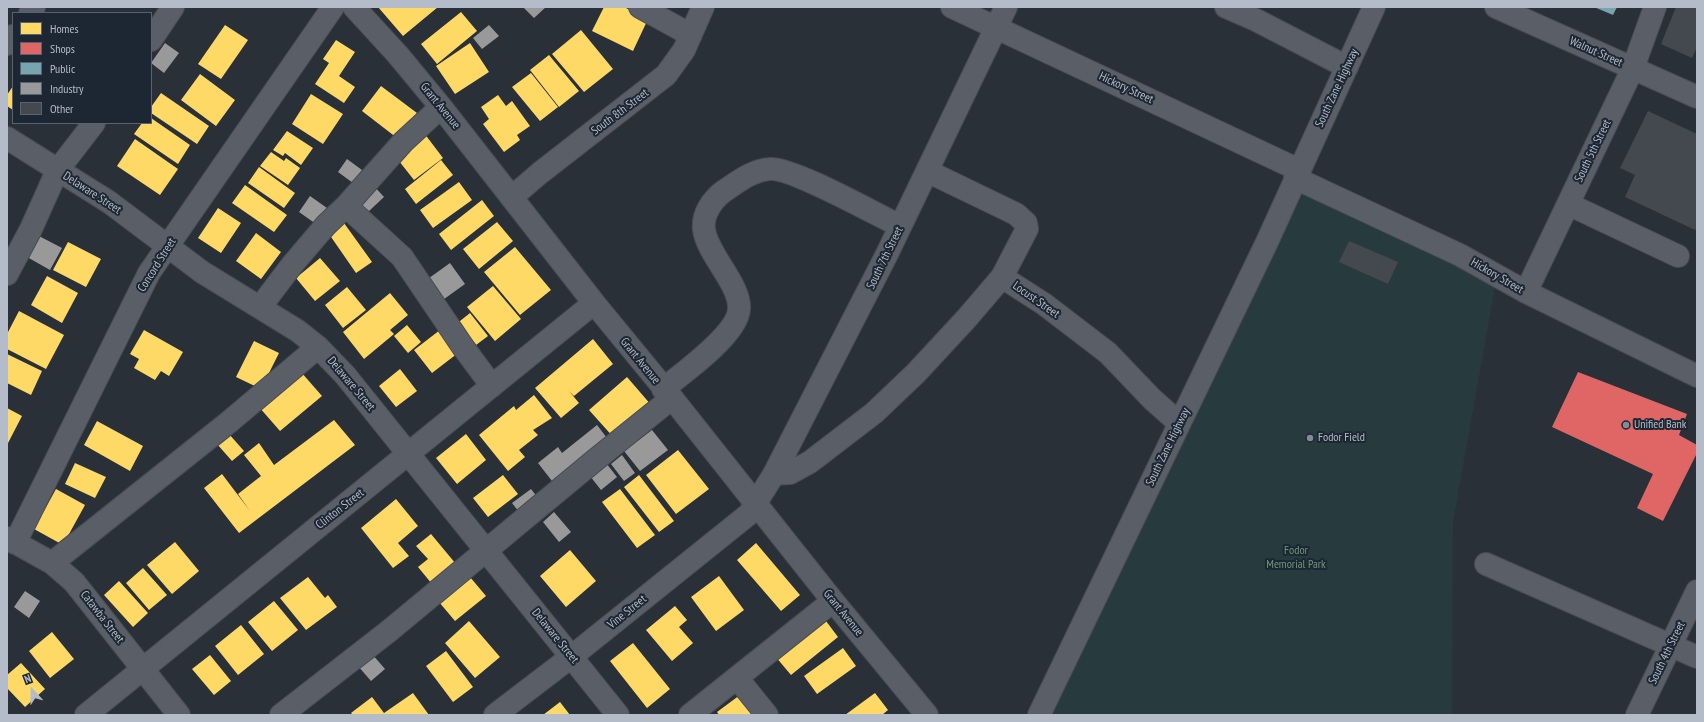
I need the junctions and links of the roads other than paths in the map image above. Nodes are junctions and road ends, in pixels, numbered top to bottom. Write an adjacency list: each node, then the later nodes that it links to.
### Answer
1 (173, 7): 15 (street)
2 (333, 7): 29 (street, Concord Street)
3 (354, 7): 19 (street, Grant Avenue)
4 (640, 7): 14 (street)
5 (703, 7): 14 (street, South 8th Street)
6 (952, 7): 13 (street, Hickory Street)
7 (1006, 7): 13 (street, South 7th Street)
8 (1226, 7): 16 (street)
9 (1374, 7): 16 (street, South Zane Highway)
10 (1496, 7): 12 (street, Walnut Street)
11 (1655, 7): 17 (street, South 5th Street)
12 (1529, 14): 17 (street, Walnut Street)
13 (996, 27): 23 (street, South 7th Street); 24 (street, Hickory Street)
14 (691, 35): 25 (street, South 8th Street)
15 (152, 38)
16 (1347, 67): 24 (street, South Zane Highway)
17 (1633, 68): 18 (street, Walnut Street); 26 (street, South 5th Street)
18 (1697, 97)
19 (441, 107): 25 (street, Grant Avenue); 27 (street)
20 (93, 124): 22 (street)
21 (7, 138): 22 (street, Delaware Street)
22 (57, 171): 29 (street, Delaware Street); 31 (street)
23 (927, 171): 28 (street, South 7th Street); 32 (street, Locust Street)
24 (1297, 174): 33 (street, Hickory Street); 40 (street, South Zane Highway)
25 (512, 197): 34 (street, Grant Avenue)
26 (1568, 204): 30 (street); 33 (street, South 5th Street)
27 (346, 206): 35 (street); 38 (street)
28 (900, 226): 39 (street); 42 (street, South 7th Street)
29 (167, 246): 35 (street, Delaware Street); 44 (street, Concord Street)
30 (1678, 256)
31 (7, 274)
32 (1002, 277): 40 (street, Locust Street); 42 (street)
33 (1526, 292): 37 (street, Hickory Street)
34 (594, 303): 38 (street, Clinton Street); 39 (street, Grant Avenue)
35 (260, 306): 36 (street, Delaware Street)
36 (318, 347): 41 (street, Delaware Street); 46 (street)
37 (1697, 376)
38 (492, 386): 41 (street, Clinton Street)
39 (668, 393): 43 (street, Grant Avenue); 45 (street)
40 (1179, 423): 63 (street, South Zane Highway)
41 (410, 454): 45 (street, Delaware Street); 53 (street, Clinton Street)
42 (774, 474): 43 (street, South 7th Street)
43 (755, 505): 49 (street, Grant Avenue); 51 (street, Vine Street)
44 (11, 540): 46 (street, Catawba Street)
45 (486, 550): 51 (street, Delaware Street); 57 (street)
46 (52, 563): 53 (street, Catawba Street)
47 (1486, 564): 50 (street)
48 (1697, 591): 50 (street, South 4th Street)
49 (833, 601): 54 (street); 62 (street, Grant Avenue)
50 (1672, 645): 52 (street); 64 (street, South 4th Street)
51 (571, 657): 58 (street, Vine Street); 59 (street, Delaware Street)
52 (1697, 657)
53 (143, 669): 55 (street, Clinton Street); 56 (street, Catawba Street)
54 (737, 678): 60 (street); 61 (street)
55 (86, 715)
56 (179, 715)
57 (281, 715)
58 (495, 715)
59 (618, 715)
60 (690, 715)
61 (767, 715)
62 (927, 715)
63 (1039, 715)
64 (1637, 715)

